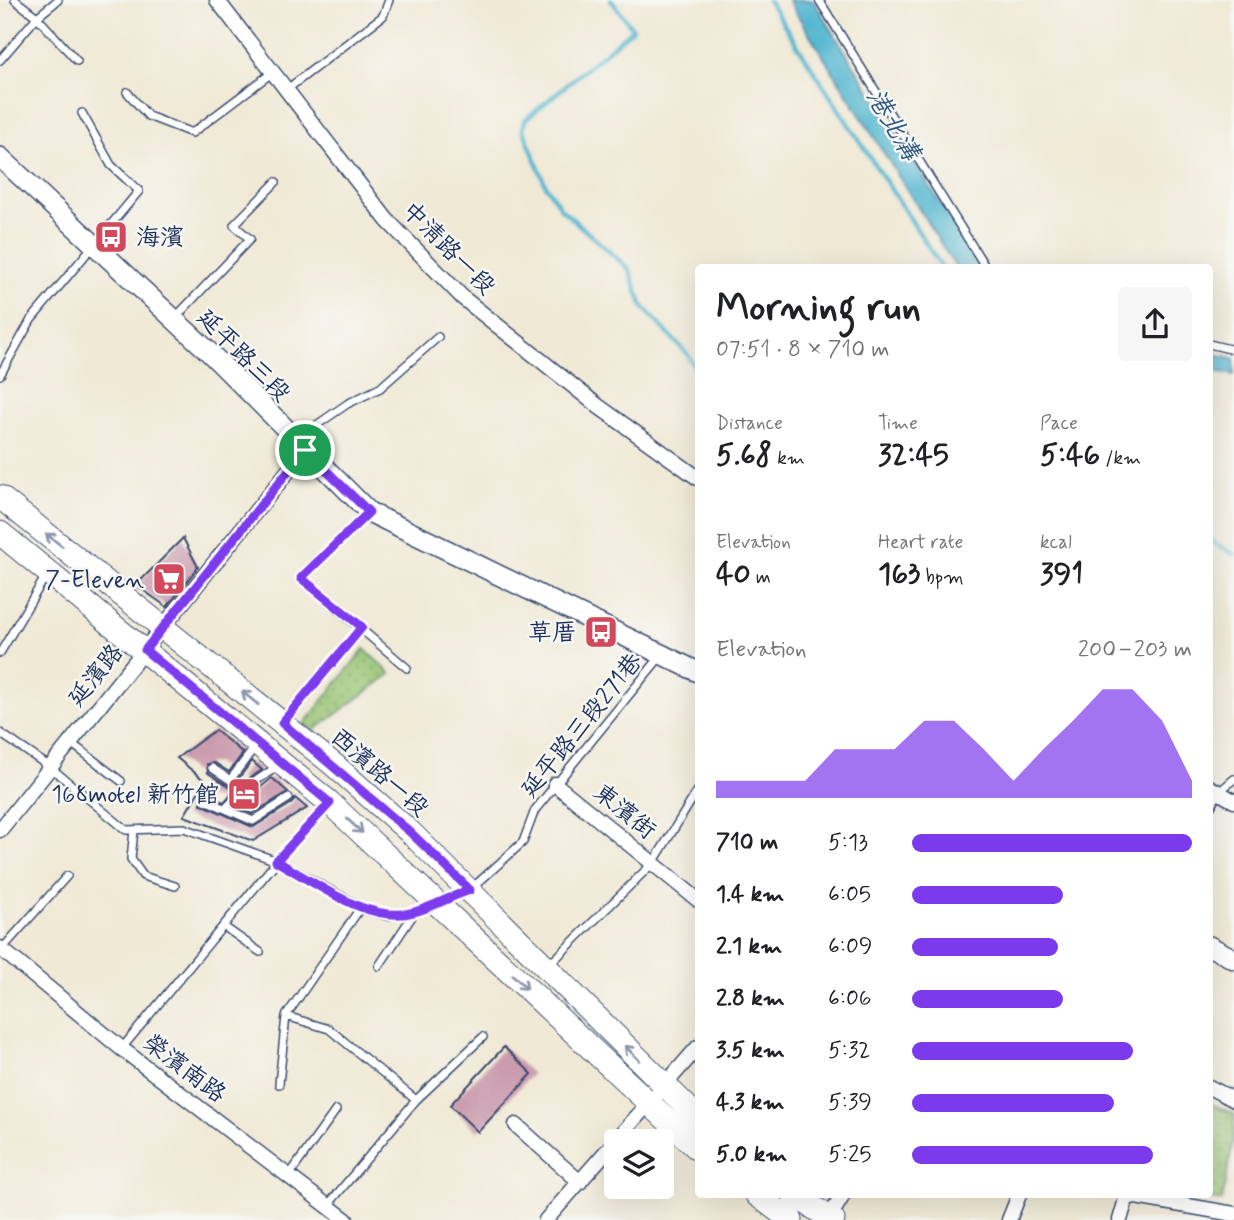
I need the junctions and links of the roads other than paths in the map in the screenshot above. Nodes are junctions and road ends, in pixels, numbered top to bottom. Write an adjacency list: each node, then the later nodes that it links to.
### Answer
1 (15, 0): 6 (lane)
2 (58, 0): 6 (lane)
3 (217, 0): 9 (street, 中清路一段)
4 (389, 0): 10 (lane)
5 (819, 0): 16 (lane)
6 (37, 18): 7 (lane); 8 (lane)
7 (0, 60)
8 (77, 61)
9 (273, 72): 10 (street, 中清路一段); 11 (lane)
10 (286, 90): 23 (street, 中清路一段)
11 (127, 92)
12 (82, 113): 15 (lane)
13 (0, 157): 15 (street, 延平路三段)
14 (276, 182): 17 (lane)
15 (94, 246): 17 (street, 延平路三段); 21 (lane)
16 (984, 264)
17 (173, 319): 22 (street, 延平路三段)
18 (438, 337): 22 (lane)
19 (1213, 345): 20 (lane)
20 (1234, 349)
21 (0, 375)
22 (300, 445): 25 (street, 延平路三段); 29 (street, 延濱路)
23 (695, 476)
24 (0, 498): 29 (main road, 西濱路一段, one-way to 24)
25 (369, 512): 28 (lane); 32 (street, 延平路三段)
26 (0, 533): 27 (main road)
27 (48, 574): 30 (main road); 31 (lane)
28 (362, 627): 33 (lane); 35 (lane)
29 (164, 629): 30 (street, 延濱路); 35 (main road, 西濱路一段, one-way to 29)
30 (145, 650): 37 (street, 延濱路); 38 (main road)
31 (0, 653)
32 (663, 654): 34 (street, 延平路三段); 45 (lane, 延平路三段271巷)
33 (407, 668)
34 (695, 670)
35 (282, 723): 60 (main road, 西濱路一段)
36 (0, 733): 40 (lane)
37 (70, 742): 40 (street, 延濱路); 44 (lane)
38 (258, 743): 39 (main road); 43 (lane)
39 (282, 763): 46 (lane); 52 (main road)
40 (50, 767): 54 (street, 延濱路); 55 (lane)
41 (212, 768): 43 (lane)
42 (1234, 779): 47 (lane)
43 (230, 780): 46 (lane)
44 (121, 781)
45 (555, 784): 57 (street, 東濱街); 60 (lane, 延平路三段271巷)
46 (244, 789): 53 (lane)
47 (1214, 790): 51 (street)
48 (695, 795): 57 (lane)
49 (289, 797): 53 (lane)
50 (205, 800): 53 (lane)
51 (1234, 801)
52 (330, 803): 56 (lane); 62 (main road, one-way to 62)
53 (226, 808)
54 (0, 830)
55 (134, 830): 56 (lane); 59 (lane)
56 (276, 861): 63 (lane); 65 (lane)
57 (653, 863): 61 (street, 東濱街); 71 (lane)
58 (67, 876): 66 (lane)
59 (175, 886)
60 (470, 890): 62 (lane, 延平路三段271巷); 71 (main road, 西濱路一段)
61 (695, 898)
62 (438, 901): 64 (lane, 延平路三段271巷); 81 (main road, one-way to 81)
63 (360, 907): 64 (lane); 72 (lane)
64 (415, 912): 70 (lane)
65 (223, 926): 68 (lane); 74 (lane)
66 (1, 948): 74 (street, 榮濱南路)
67 (1213, 948): 69 (street)
68 (260, 953)
69 (1234, 960)
70 (379, 965)
71 (546, 968): 77 (main road, 西濱路一段, one-way to 71)
72 (286, 1016): 76 (lane); 79 (lane)
73 (484, 1037): 79 (lane)
74 (122, 1049): 86 (street, 榮濱南路)
75 (695, 1050): 77 (street)
76 (279, 1084)
77 (663, 1084): 81 (street); 83 (main road, 西濱路一段)
78 (1213, 1089): 80 (street)
79 (415, 1100): 94 (lane)
80 (1234, 1100)
81 (649, 1104): 85 (main road); 87 (street)
82 (336, 1111): 86 (lane)
83 (695, 1115)
84 (516, 1125): 87 (street)
85 (695, 1146)
86 (290, 1174): 94 (street, 榮濱南路)
87 (580, 1182): 98 (street)
88 (761, 1198): 99 (main road)
89 (799, 1198): 96 (main road)
90 (842, 1198): 96 (street)
91 (1018, 1198): 100 (street)
92 (1126, 1198): 101 (street)
93 (1138, 1198): 95 (street)
94 (328, 1205): 97 (street, 榮濱南路)
95 (1234, 1214)
96 (831, 1219)
97 (346, 1220)
98 (546, 1220)
99 (791, 1220)
100 (1009, 1220)
101 (1120, 1220)

